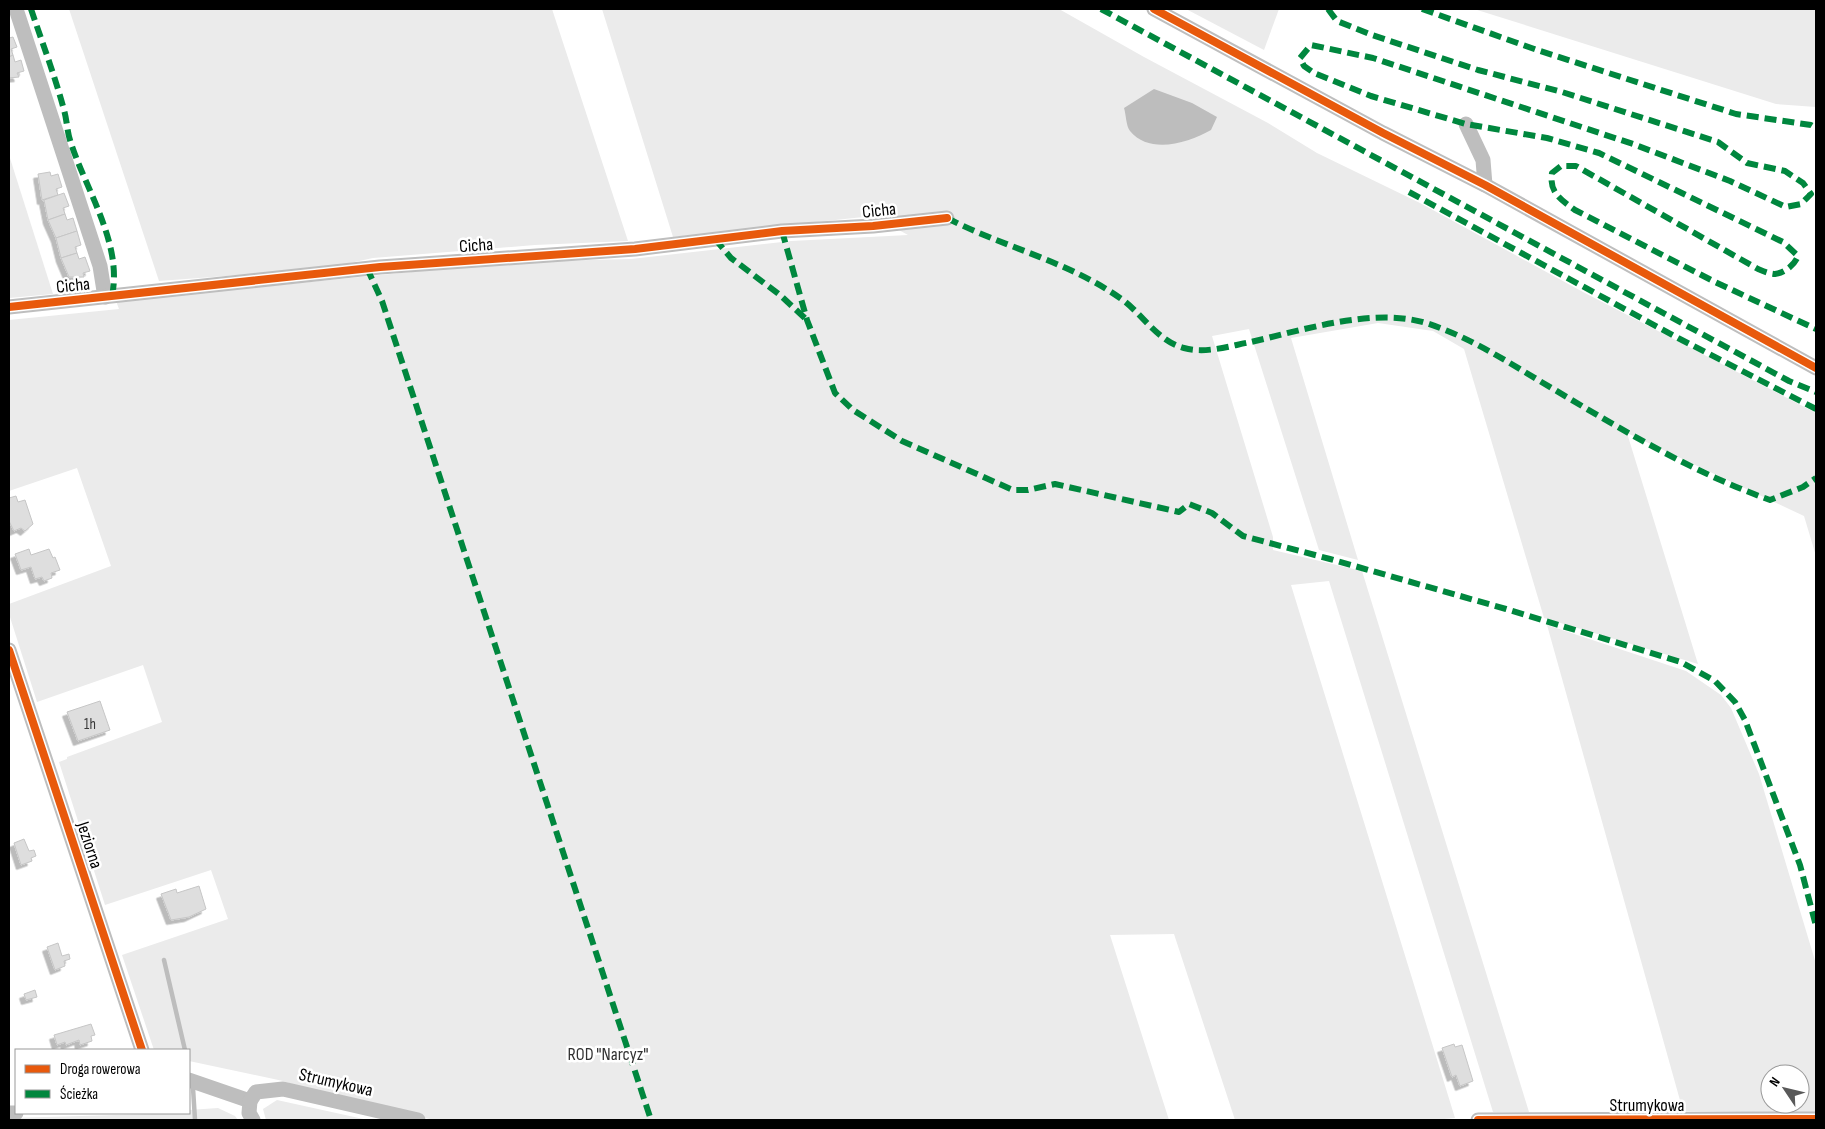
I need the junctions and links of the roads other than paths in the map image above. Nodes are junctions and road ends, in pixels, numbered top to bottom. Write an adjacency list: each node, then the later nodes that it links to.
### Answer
1 (16, 9): 6 (street)
2 (1154, 9): 4 (street)
3 (1466, 124): 4 (street)
4 (1485, 185): 8 (street)
5 (947, 218): 6 (street, Cicha)
6 (105, 297): 7 (street, Cicha)
7 (9, 307)
8 (1816, 368)
9 (9, 650): 10 (street, Jeziorna)
10 (142, 1049)
11 (190, 1080): 12 (street)
12 (250, 1101): 14 (street); 15 (street, Strumykowa)
13 (1816, 1119): 17 (street, Strumykowa)
14 (253, 1120)
15 (418, 1120)
16 (1478, 1120): 17 (street, Strumykowa)
17 (1577, 1120)

